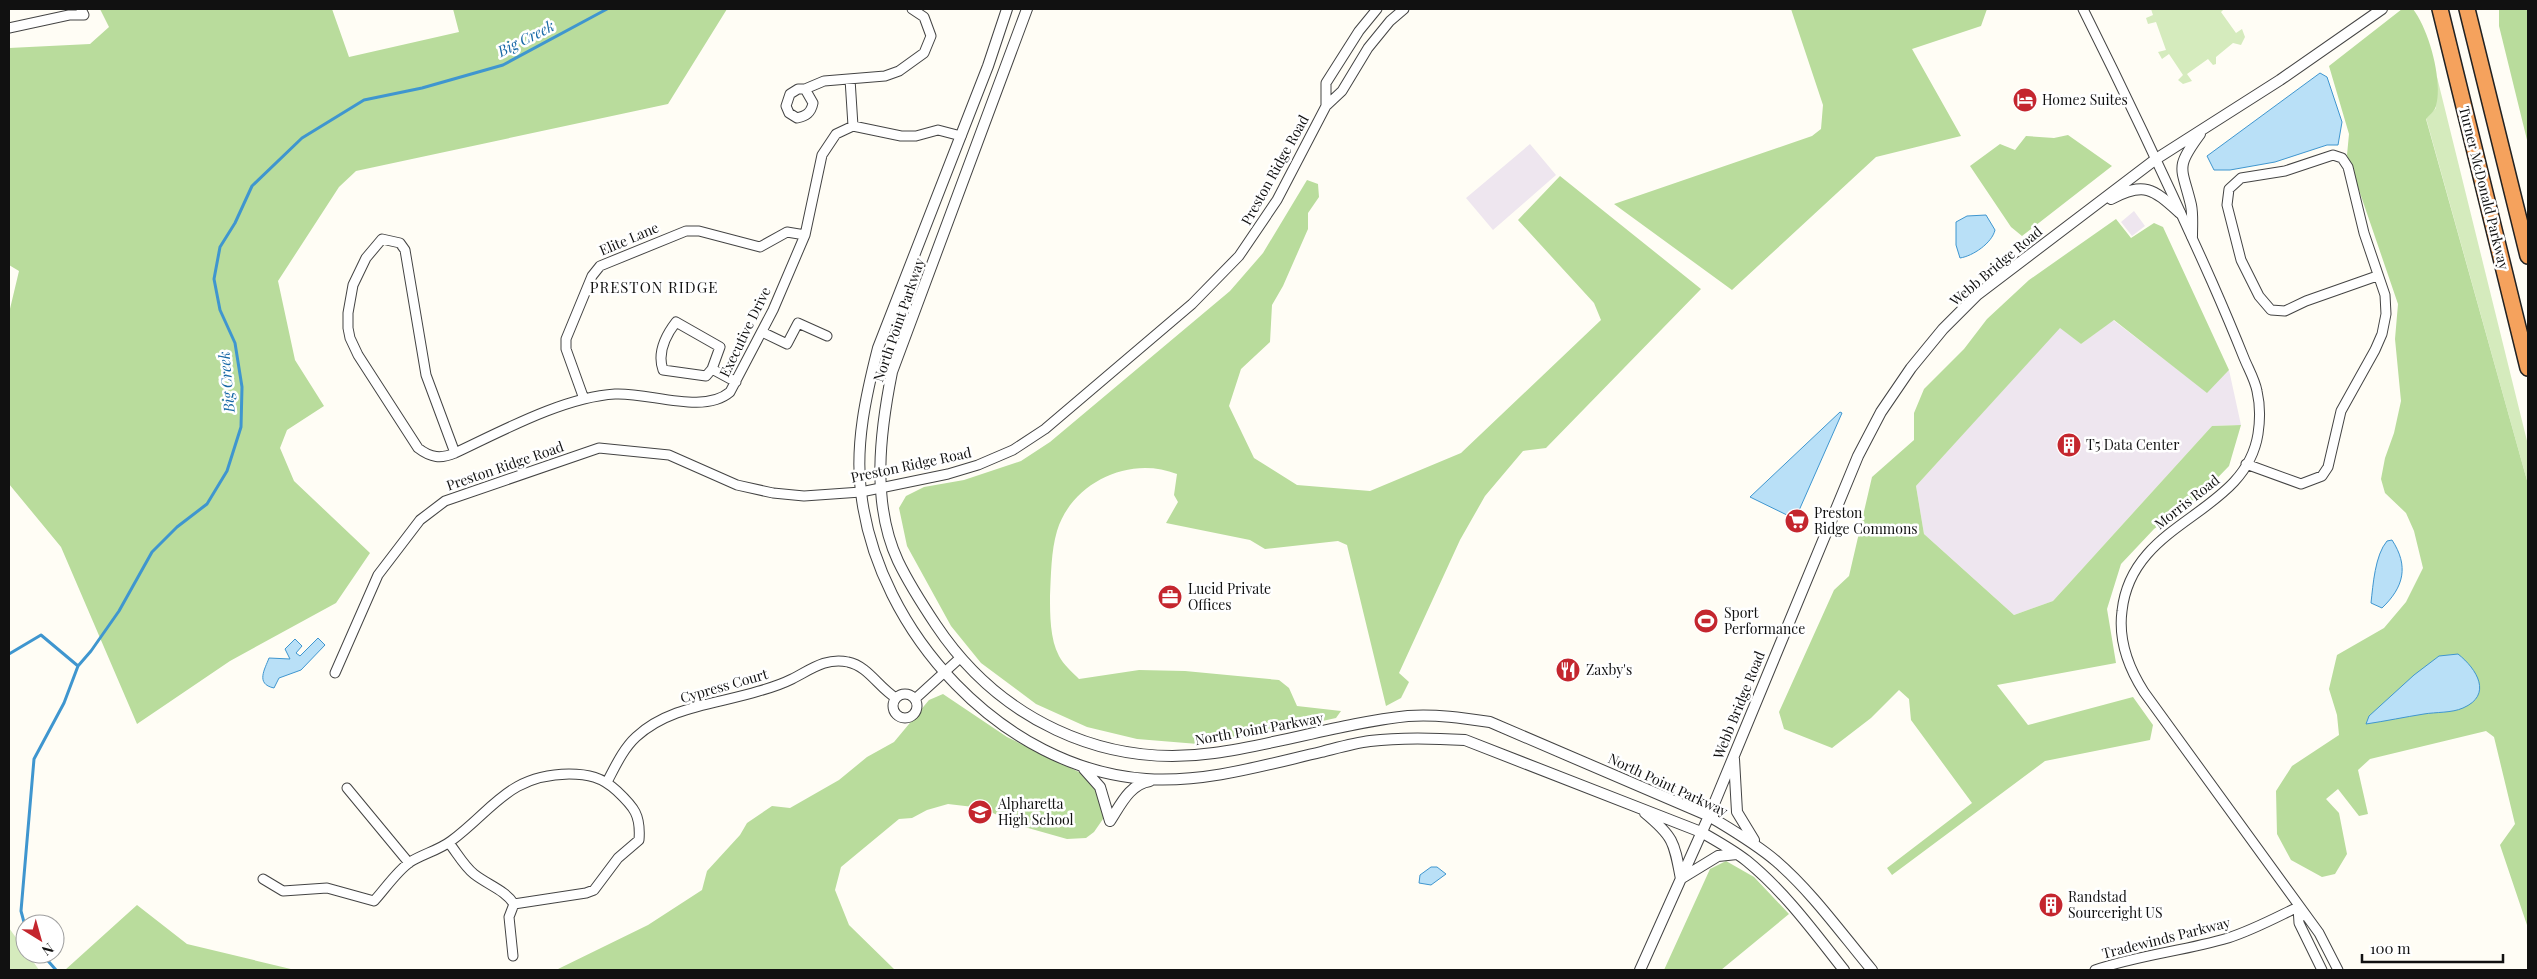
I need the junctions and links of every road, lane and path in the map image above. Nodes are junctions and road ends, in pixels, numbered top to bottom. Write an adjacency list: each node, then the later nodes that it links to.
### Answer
1 (81, 9): 11 (street)
2 (912, 9): 12 (street)
3 (1006, 9): 17 (street, North Point Parkway)
4 (1027, 9): 33 (street, North Point Parkway)
5 (1377, 9): 14 (street, Preston Ridge Road)
6 (1404, 9): 14 (street, Preston Ridge Road)
7 (2083, 9): 18 (street, Morris Road)
8 (2382, 9): 16 (street, Webb Bridge Road)
9 (2440, 9): 27 (highway, Turner McDonald Parkway)
10 (2467, 9): 23 (highway, Turner McDonald Parkway)
11 (9, 28)
12 (850, 79): 13 (street); 15 (street)
13 (805, 89)
14 (1326, 106): 33 (street, Preston Ridge Road)
15 (853, 126): 17 (street); 21 (street, Executive Drive)
16 (2204, 128): 18 (street, Webb Bridge Road); 22 (street)
17 (961, 136): 34 (street, North Point Parkway)
18 (2156, 159): 19 (street, Webb Bridge Road); 20 (street, Morris Road)
19 (2086, 212): 20 (street); 40 (street, Webb Bridge Road)
20 (2180, 213): 22 (street, Morris Road)
21 (805, 234): 25 (street, Executive Drive); 30 (street, Elite Lane)
22 (2192, 236): 32 (street, Morris Road)
23 (2528, 256)
24 (2377, 276): 24 (street); 32 (street)
25 (762, 332): 26 (street); 29 (street, Executive Drive)
26 (827, 336)
27 (2528, 368)
28 (712, 369): 28 (street); 29 (street)
29 (736, 382): 30 (street, Executive Drive)
30 (584, 399): 31 (street, Executive Drive)
31 (455, 453): 31 (street, Executive Drive)
32 (2246, 464): 55 (street, Morris Road)
33 (882, 488): 34 (street, Preston Ridge Road); 35 (street, North Point Parkway)
34 (860, 492): 36 (street, North Point Parkway); 37 (street, Preston Ridge Road)
35 (960, 658): 36 (street); 46 (street, North Point Parkway)
36 (943, 672): 39 (street); 41 (street, North Point Parkway)
37 (335, 673)
38 (896, 698): 39 (street); 39 (street); 43 (street, Cypress Court)
39 (915, 699)
40 (1734, 755): 46 (street, Webb Bridge Road); 49 (street)
41 (1079, 766): 42 (street, North Point Parkway); 42 (street)
42 (1160, 779): 45 (street, North Point Parkway)
43 (607, 782): 48 (street); 54 (street)
44 (346, 788): 51 (street)
45 (1637, 806): 47 (street, North Point Parkway); 53 (street)
46 (1709, 816): 47 (street, Webb Bridge Road); 49 (street, North Point Parkway)
47 (1701, 832): 50 (street, North Point Parkway); 53 (street, Webb Bridge Road)
48 (449, 843): 51 (street); 54 (street)
49 (1760, 848): 59 (street, North Point Parkway)
50 (1737, 854): 53 (street); 58 (street, North Point Parkway)
51 (409, 863): 52 (street)
52 (263, 879)
53 (1681, 879): 57 (street, Webb Bridge Road)
54 (514, 904): 56 (street)
55 (2298, 907): 60 (street, Tradewinds Parkway); 61 (street, Morris Road); 62 (street, Morris Road)
56 (513, 956)
57 (1640, 970)
58 (1844, 970)
59 (1872, 970)
60 (2095, 970)
61 (2322, 970)
62 (2338, 970)

